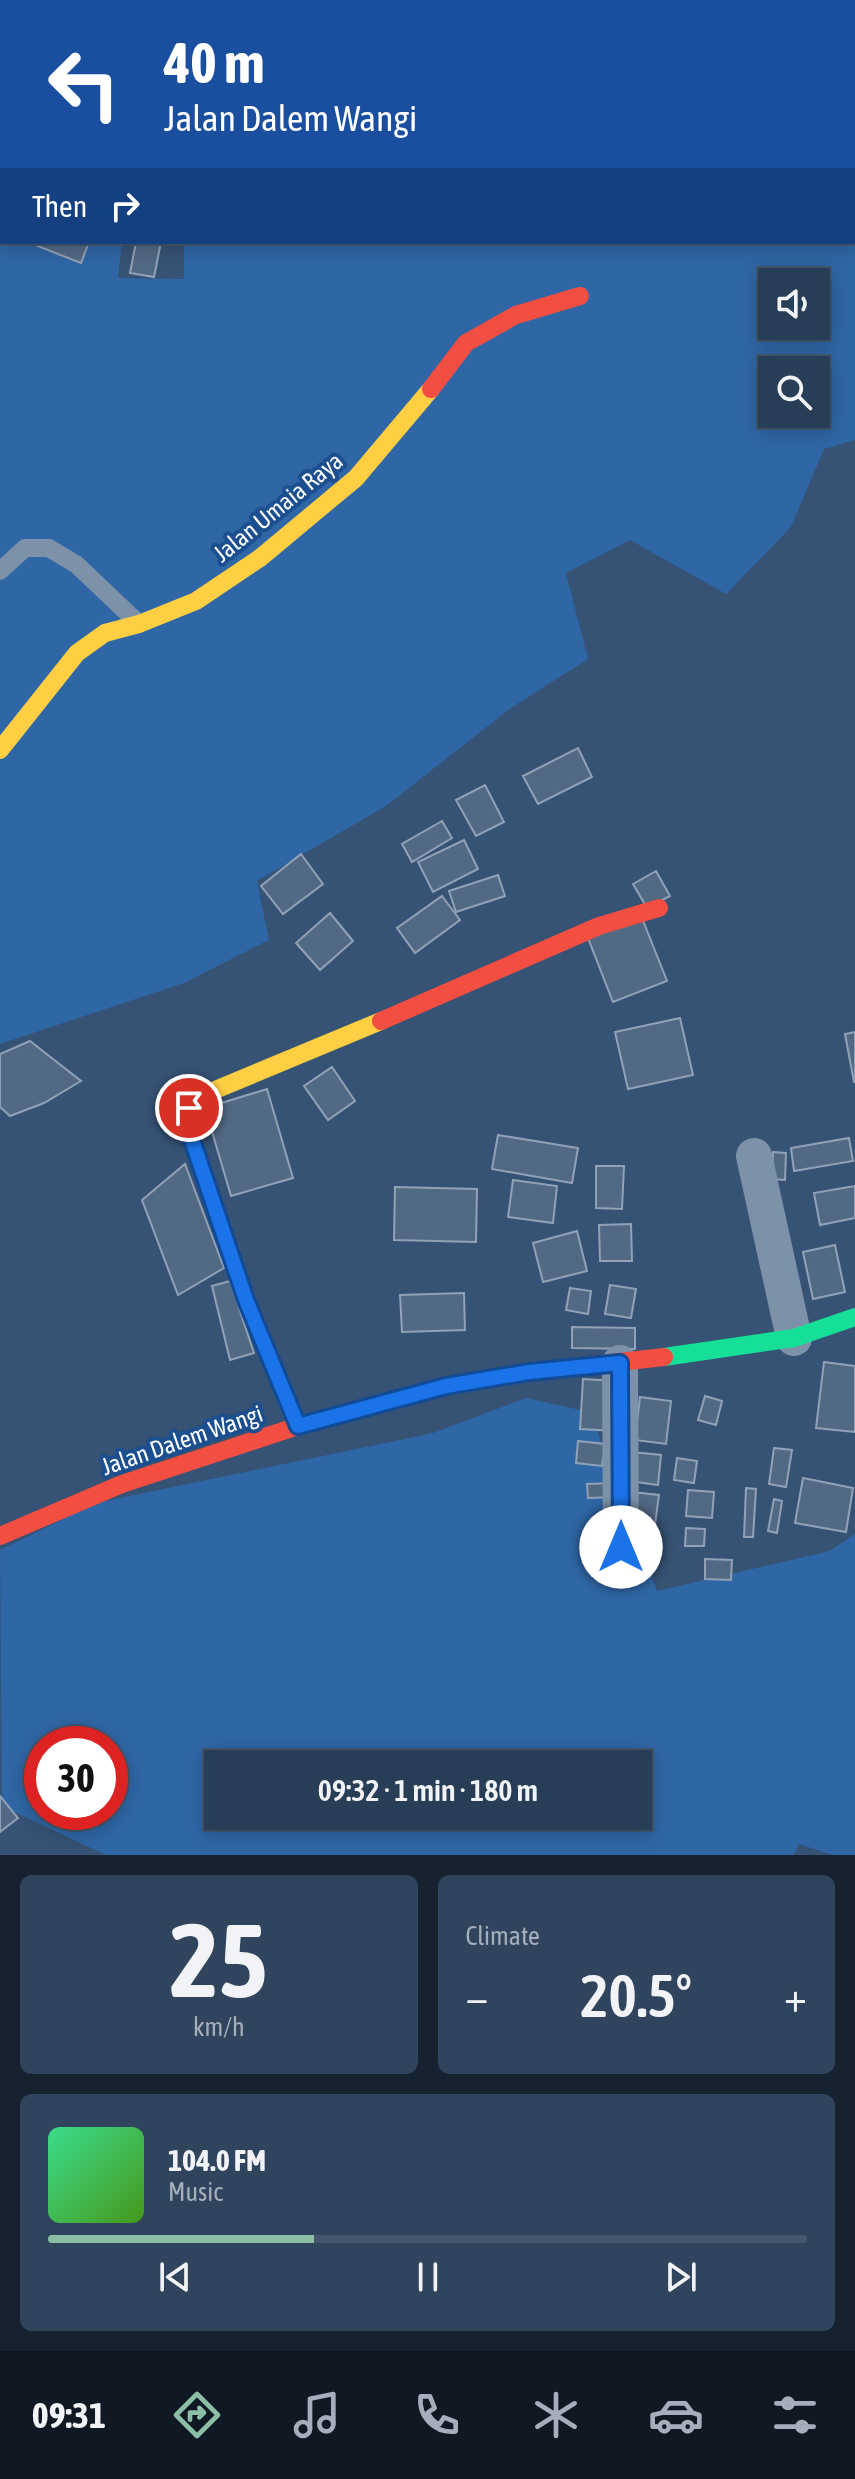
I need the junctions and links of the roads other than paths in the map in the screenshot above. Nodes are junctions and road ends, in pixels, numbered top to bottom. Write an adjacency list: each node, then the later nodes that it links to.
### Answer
1 (580, 296): 3 (street, Jalan Umaia Raya)
2 (0, 571): 3 (lane)
3 (139, 624): 4 (street, Jalan Umaia Raya)
4 (0, 750)
5 (659, 908): 10 (street)
6 (754, 1156): 8 (street)
7 (855, 1317): 8 (street, Jalan Dalem Wangi)
8 (794, 1338): 9 (street, Jalan Dalem Wangi)
9 (620, 1363): 10 (street, Jalan Dalem Wangi); 12 (street)
10 (298, 1426): 11 (street, Jalan Dalem Wangi)
11 (0, 1536)
12 (621, 1547)

